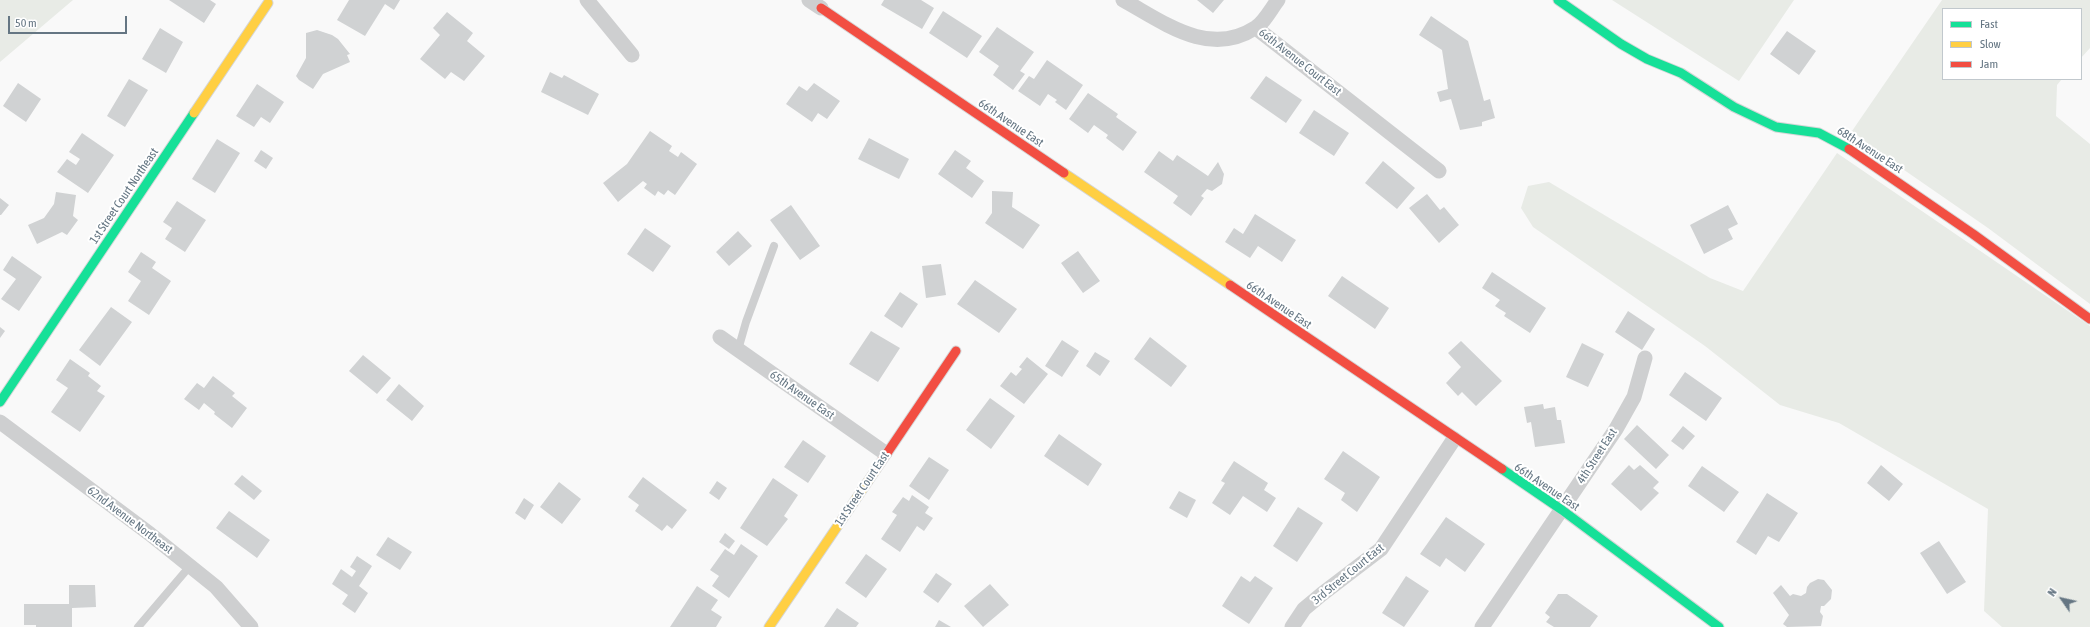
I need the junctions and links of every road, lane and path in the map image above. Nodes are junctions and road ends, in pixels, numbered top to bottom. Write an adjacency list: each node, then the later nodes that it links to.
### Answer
1 (587, 0): 8 (street)
2 (1123, 0): 7 (street, 66th Avenue Court East)
3 (1278, 0): 7 (street)
4 (1558, 0): 11 (street, 68th Avenue East)
5 (268, 3): 16 (street, 1st Street Court Northeast)
6 (815, 4): 18 (street, 66th Avenue East)
7 (1256, 28): 9 (street, 66th Avenue Court East)
8 (632, 55)
9 (1439, 171)
10 (774, 246): 13 (lane)
11 (2090, 319)
12 (720, 337): 13 (street, 65th Avenue East)
13 (738, 350): 19 (street, 65th Avenue East)
14 (956, 351): 19 (street, 1st Street Court East)
15 (1645, 358): 20 (street, 4th Street East)
16 (0, 402)
17 (0, 422): 21 (street, 62nd Avenue Northeast)
18 (1454, 439): 20 (street, 66th Avenue East); 25 (street, 3rd Street Court East)
19 (885, 454): 24 (street, 1st Street Court East)
20 (1562, 510): 26 (street, 4th Street East); 27 (street, 66th Avenue East)
21 (190, 566): 22 (lane); 23 (street, 62nd Avenue Northeast)
22 (138, 627)
23 (251, 627)
24 (769, 627)
25 (1292, 627)
26 (1482, 627)
27 (1719, 627)

